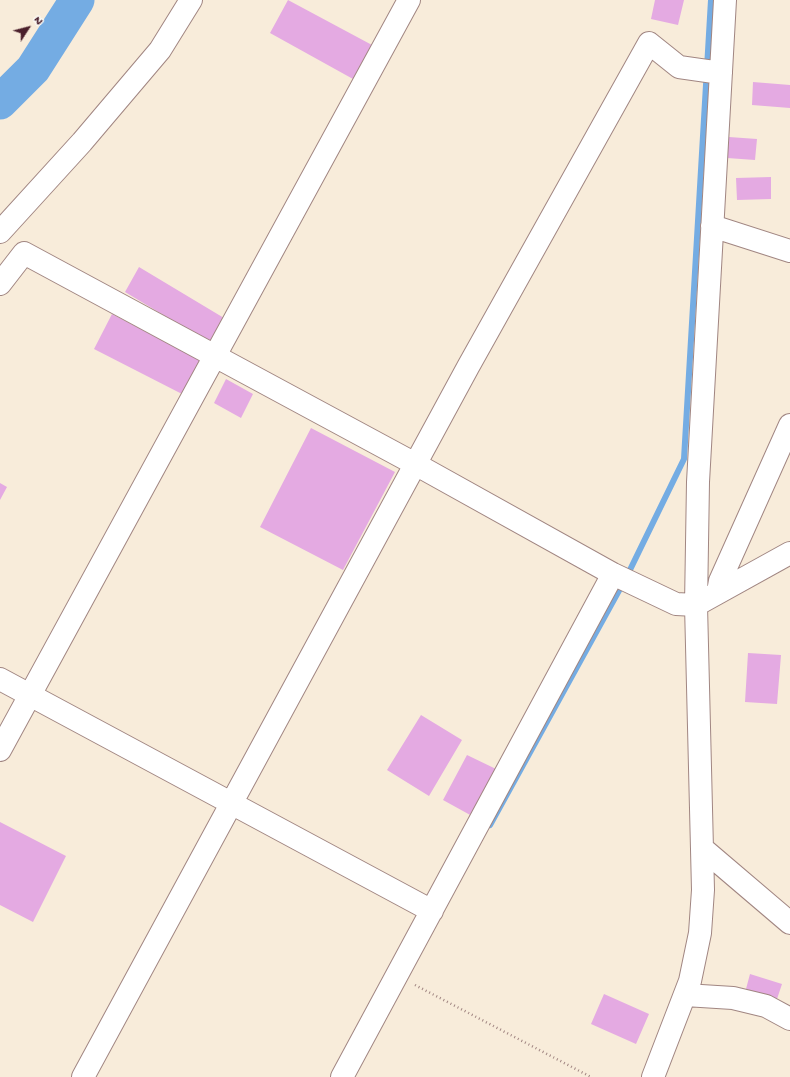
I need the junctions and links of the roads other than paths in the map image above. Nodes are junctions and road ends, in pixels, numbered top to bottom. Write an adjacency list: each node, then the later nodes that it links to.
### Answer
1 (191, 0): 6 (street)
2 (409, 0): 9 (street)
3 (725, 0): 4 (street)
4 (721, 73): 5 (street); 11 (street)
5 (712, 226): 7 (street); 15 (street)
6 (0, 232)
7 (790, 251)
8 (0, 284): 9 (street)
9 (215, 357): 11 (street); 17 (street)
10 (790, 425): 14 (street)
11 (417, 465): 13 (street); 19 (street)
12 (790, 553): 14 (street)
13 (613, 574): 15 (street); 21 (street)
14 (718, 592): 15 (street)
15 (696, 605): 20 (street)
16 (0, 678): 17 (street)
17 (30, 695): 18 (street); 19 (street)
18 (0, 750)
19 (232, 804): 21 (street); 25 (street)
20 (702, 848): 22 (street); 23 (street)
21 (432, 911): 26 (street)
22 (790, 922)
23 (685, 995): 24 (street); 27 (street)
24 (790, 1019)
25 (83, 1077)
26 (342, 1077)
27 (654, 1077)

